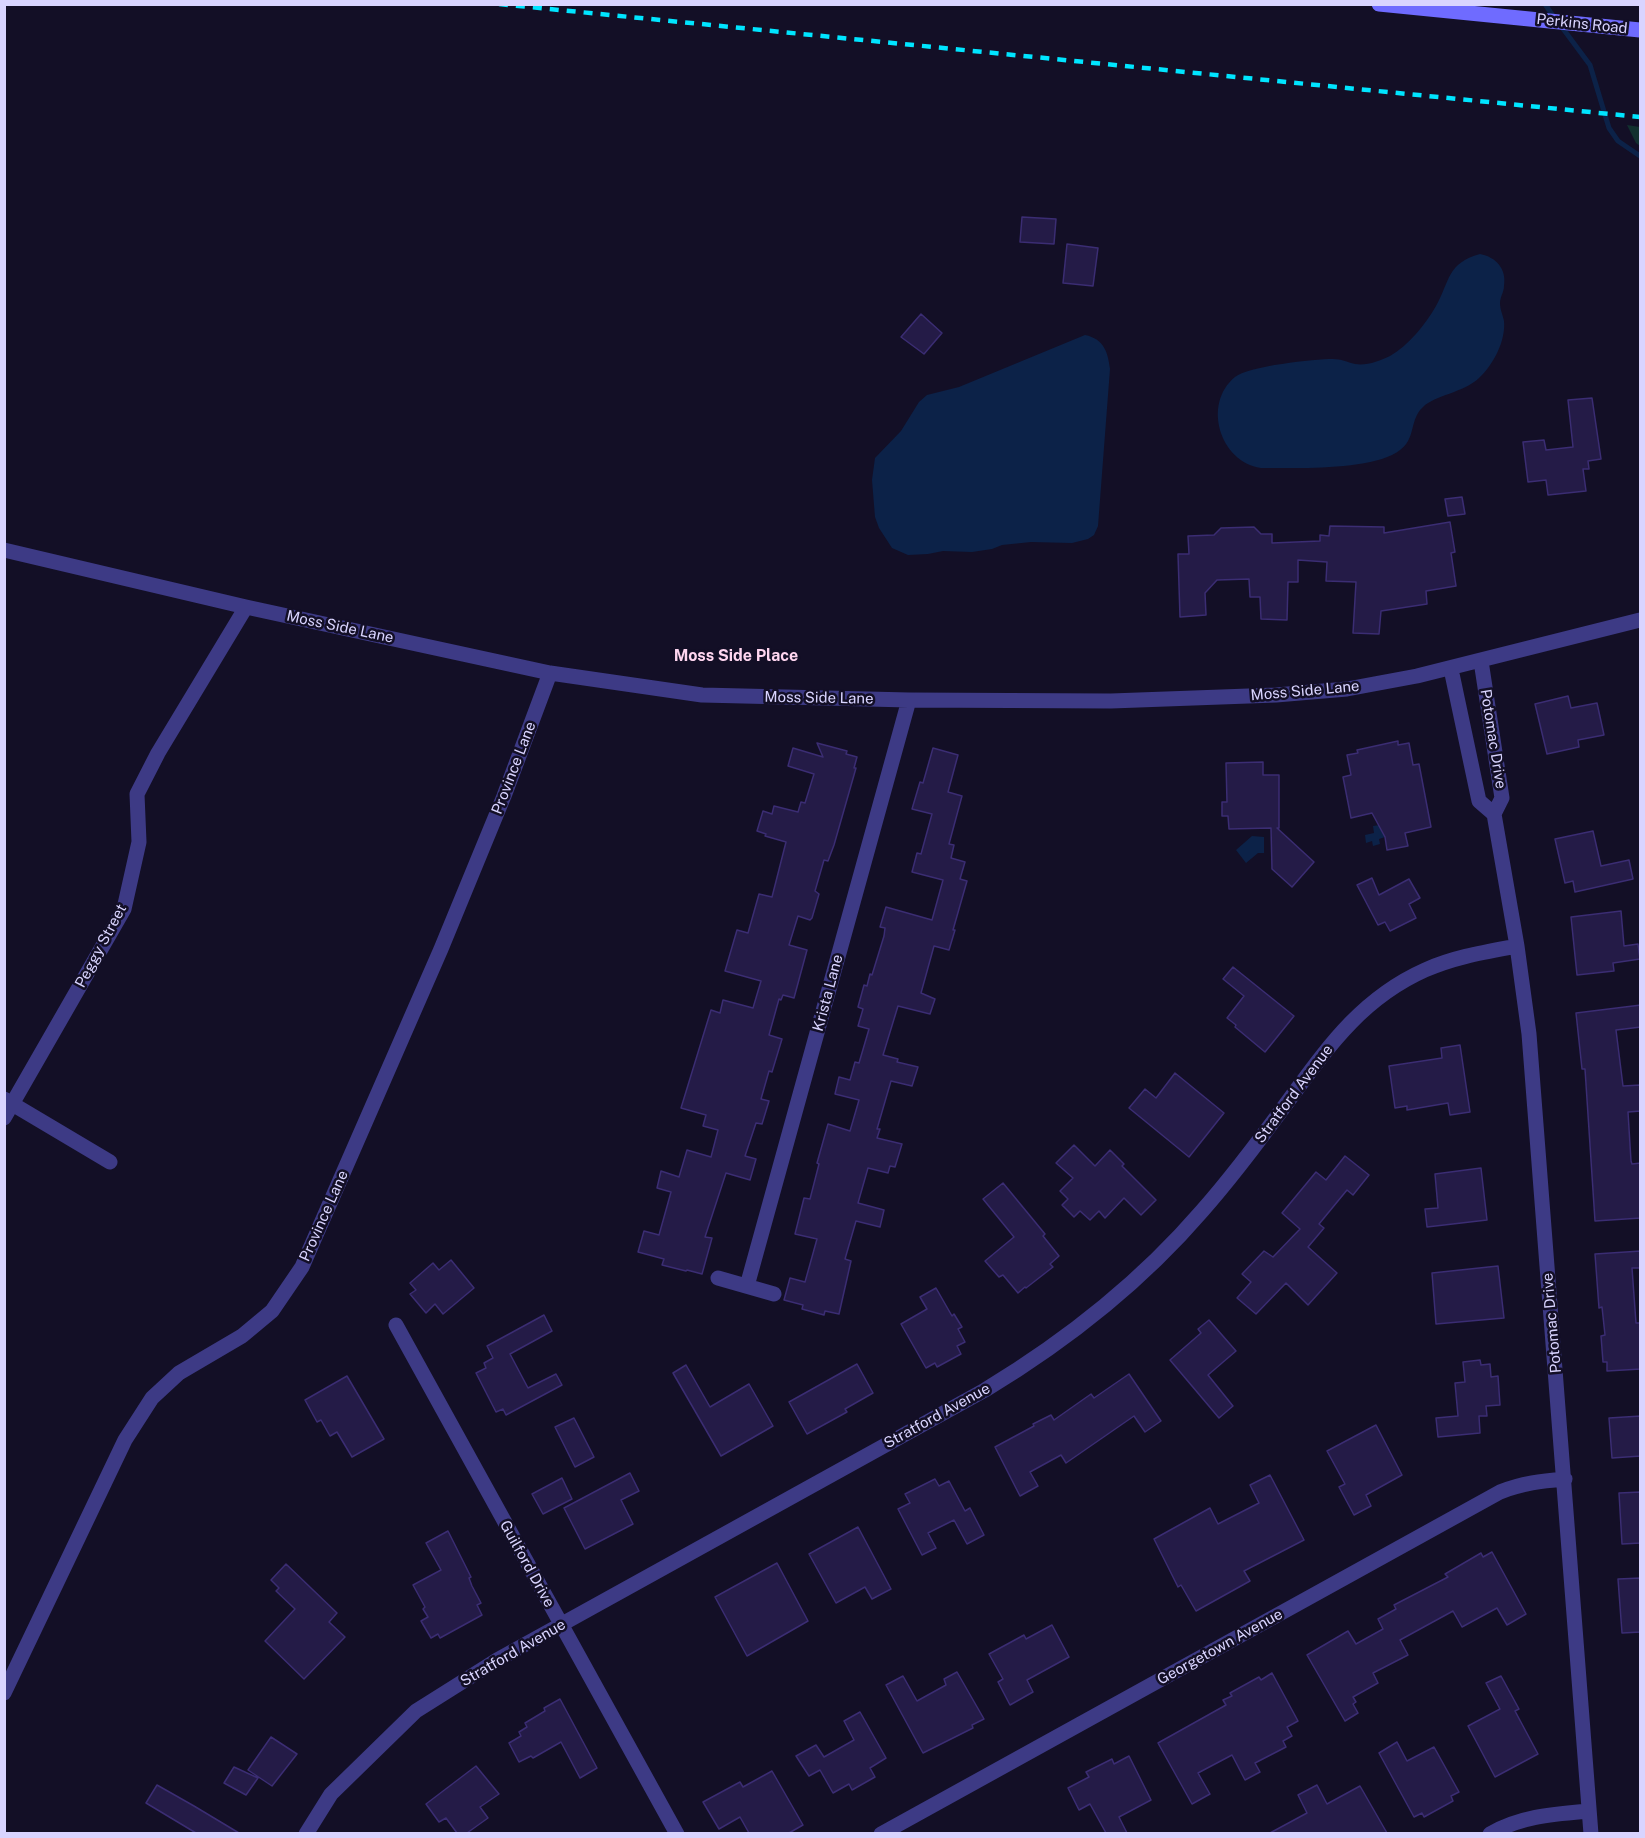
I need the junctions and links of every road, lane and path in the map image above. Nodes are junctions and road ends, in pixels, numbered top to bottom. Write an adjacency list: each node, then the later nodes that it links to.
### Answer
1 (1379, 4): 2 (main road, Perkins Road)
2 (1641, 30)
3 (4, 550): 4 (street, Moss Side Lane)
4 (246, 607): 8 (street, Moss Side Lane); 12 (street, Peggy Street)
5 (1641, 620): 6 (street, Moss Side Lane)
6 (1481, 661): 7 (street, Moss Side Lane); 10 (street, Potomac Drive)
7 (1451, 669): 9 (street, Moss Side Lane); 10 (street, Potomac Drive)
8 (550, 673): 9 (street, Moss Side Lane); 20 (street, Province Lane)
9 (909, 700): 15 (street, Krista Lane)
10 (1494, 814): 11 (street, Potomac Drive)
11 (1517, 946): 18 (street, Potomac Drive); 19 (street, Stratford Avenue)
12 (7, 1108): 13 (street)
13 (110, 1162)
14 (718, 1278): 15 (street)
15 (747, 1286): 16 (street)
16 (774, 1294)
17 (396, 1325): 19 (street, Guilford Drive)
18 (1565, 1479): 21 (street, Potomac Drive); 24 (street, Georgetown Avenue)
19 (561, 1625): 22 (street, Stratford Avenue); 23 (street, Guilford Drive)
20 (4, 1693)
21 (1589, 1811): 25 (street); 26 (street, Potomac Drive)
22 (306, 1833)
23 (677, 1833)
24 (881, 1833)
25 (1490, 1833)
26 (1591, 1833)

